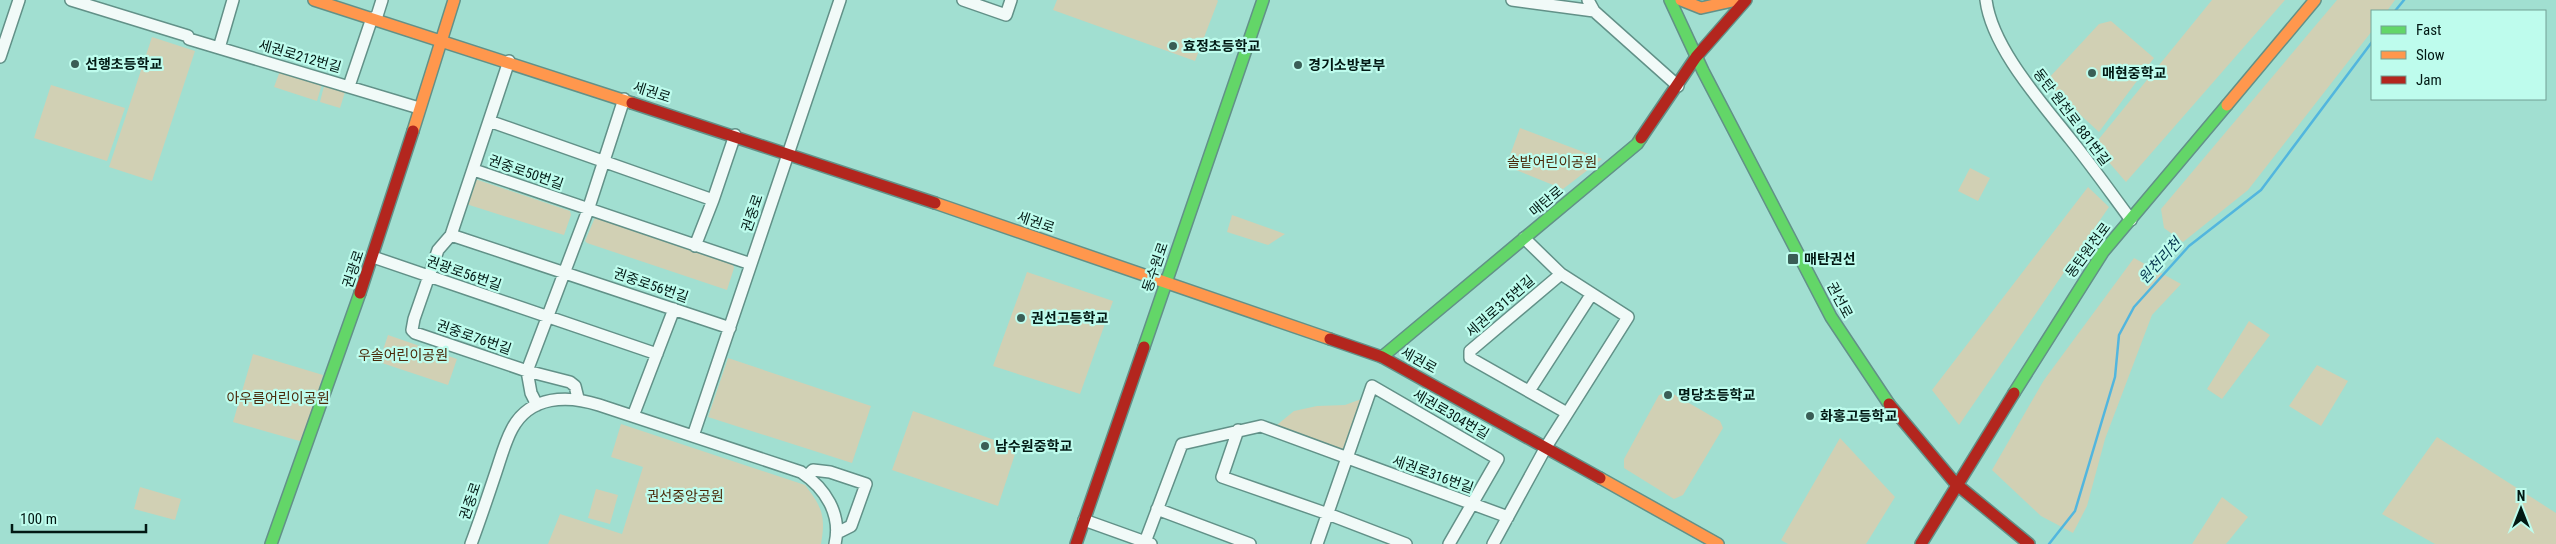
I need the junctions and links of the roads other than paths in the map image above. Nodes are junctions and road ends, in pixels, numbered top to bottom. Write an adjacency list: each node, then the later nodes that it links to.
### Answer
1 (19, 0): 24 (street)
2 (71, 0): 23 (street, 세권로212번길)
3 (233, 0): 23 (street)
4 (314, 0): 21 (street, 세권로)
5 (382, 0): 21 (street)
6 (454, 0): 22 (street, 권광로)
7 (840, 0): 33 (street, 권중로)
8 (963, 0): 9 (street)
9 (1011, 0)
10 (1262, 0): 47 (street, 동수원로)
11 (1512, 0): 19 (street)
12 (1588, 0): 20 (street)
13 (1670, 0): 25 (street, 권선로)
14 (1681, 0): 15 (street)
15 (1737, 0)
16 (1746, 0): 25 (street, 매탄로)
17 (1986, 0): 38 (street, 동탄 원천로 881번길)
18 (2315, 0): 38 (street, 동탄원천로)
19 (1532, 1): 20 (street)
20 (1594, 11): 28 (street)
21 (374, 18): 22 (street, 세권로); 27 (street)
22 (441, 39): 26 (street, 세권로); 30 (street, 권광로)
23 (219, 48): 27 (street, 세권로212번길)
24 (0, 57)
25 (1696, 57): 28 (street, 매탄로); 65 (street, 권선로)
26 (509, 61): 29 (street, 세권로); 31 (street, 권중로50번길)
27 (349, 86): 30 (street, 세권로212번길)
28 (1678, 86): 40 (street, 매탄로)
29 (624, 99): 32 (street, 세권로); 34 (street)
30 (419, 108): 42 (street, 권광로)
31 (489, 122): 34 (street); 35 (street, 권중로50번길)
32 (735, 135): 33 (street, 세권로); 36 (street)
33 (789, 152): 43 (street, 권중로); 47 (street, 세권로)
34 (604, 162): 36 (street); 37 (street)
35 (474, 170): 37 (street, 권중로50번길); 39 (street)
36 (713, 200): 41 (street)
37 (588, 210): 41 (street, 권중로50번길); 44 (street)
38 (2131, 220): 65 (street, 동탄원천로)
39 (451, 235): 44 (street, 권중로56번길); 46 (street)
40 (1524, 238): 45 (street); 53 (street, 매탄로)
41 (695, 246): 43 (street, 권중로50번길)
42 (373, 257): 46 (street, 권광로56번길); 73 (street, 권광로)
43 (751, 264): 51 (street, 권중로)
44 (563, 271): 49 (street, 권중로56번길); 50 (street)
45 (1561, 274): 48 (street); 55 (street, 세권로315번길)
46 (429, 277): 50 (street, 권광로56번길); 54 (street, 권중로76번길)
47 (1165, 283): 53 (street, 세권로); 70 (street, 동수원로)
48 (1591, 295): 55 (street); 58 (street)
49 (674, 309): 51 (street, 권중로56번길); 52 (street)
50 (546, 317): 52 (street, 권광로56번길); 54 (street)
51 (730, 328): 61 (street, 권중로)
52 (657, 354): 59 (street)
53 (1382, 357): 62 (street, 세권로)
54 (527, 371): 56 (street); 57 (street)
55 (1528, 391): 58 (street, 세권로315번길)
56 (578, 398): 57 (street, 권중로); 59 (street, 권중로)
57 (537, 406): 74 (street, 권중로)
58 (1568, 413): 62 (street)
59 (633, 416): 61 (street, 권중로)
60 (1238, 430): 63 (street); 67 (street); 68 (street)
61 (693, 436): 64 (street, 권중로)
62 (1546, 447): 69 (street); 81 (street, 세권로)
63 (1347, 459): 66 (street, 세권로316번길); 66 (street, 세권로304번길); 68 (street, 세권로304번길)
64 (807, 476): 71 (street, 권중로); 71 (street)
65 (1956, 484): 82 (street, 동탄원천로); 83 (street, 권선로)
66 (1472, 504): 69 (street, 세권로316번길); 79 (street, 세권로304번길)
67 (1157, 509): 72 (street); 76 (street)
68 (1328, 514): 77 (street, 세권로304번길); 78 (street)
69 (1508, 517): 80 (street)
70 (1084, 520): 72 (street); 75 (street, 동수원로)
71 (836, 538)
72 (1148, 543)
73 (271, 544)
74 (472, 544)
75 (1076, 544)
76 (1250, 544)
77 (1317, 544)
78 (1406, 544)
79 (1449, 544)
80 (1493, 544)
81 (1718, 544)
82 (1921, 544)
83 (2029, 544)

